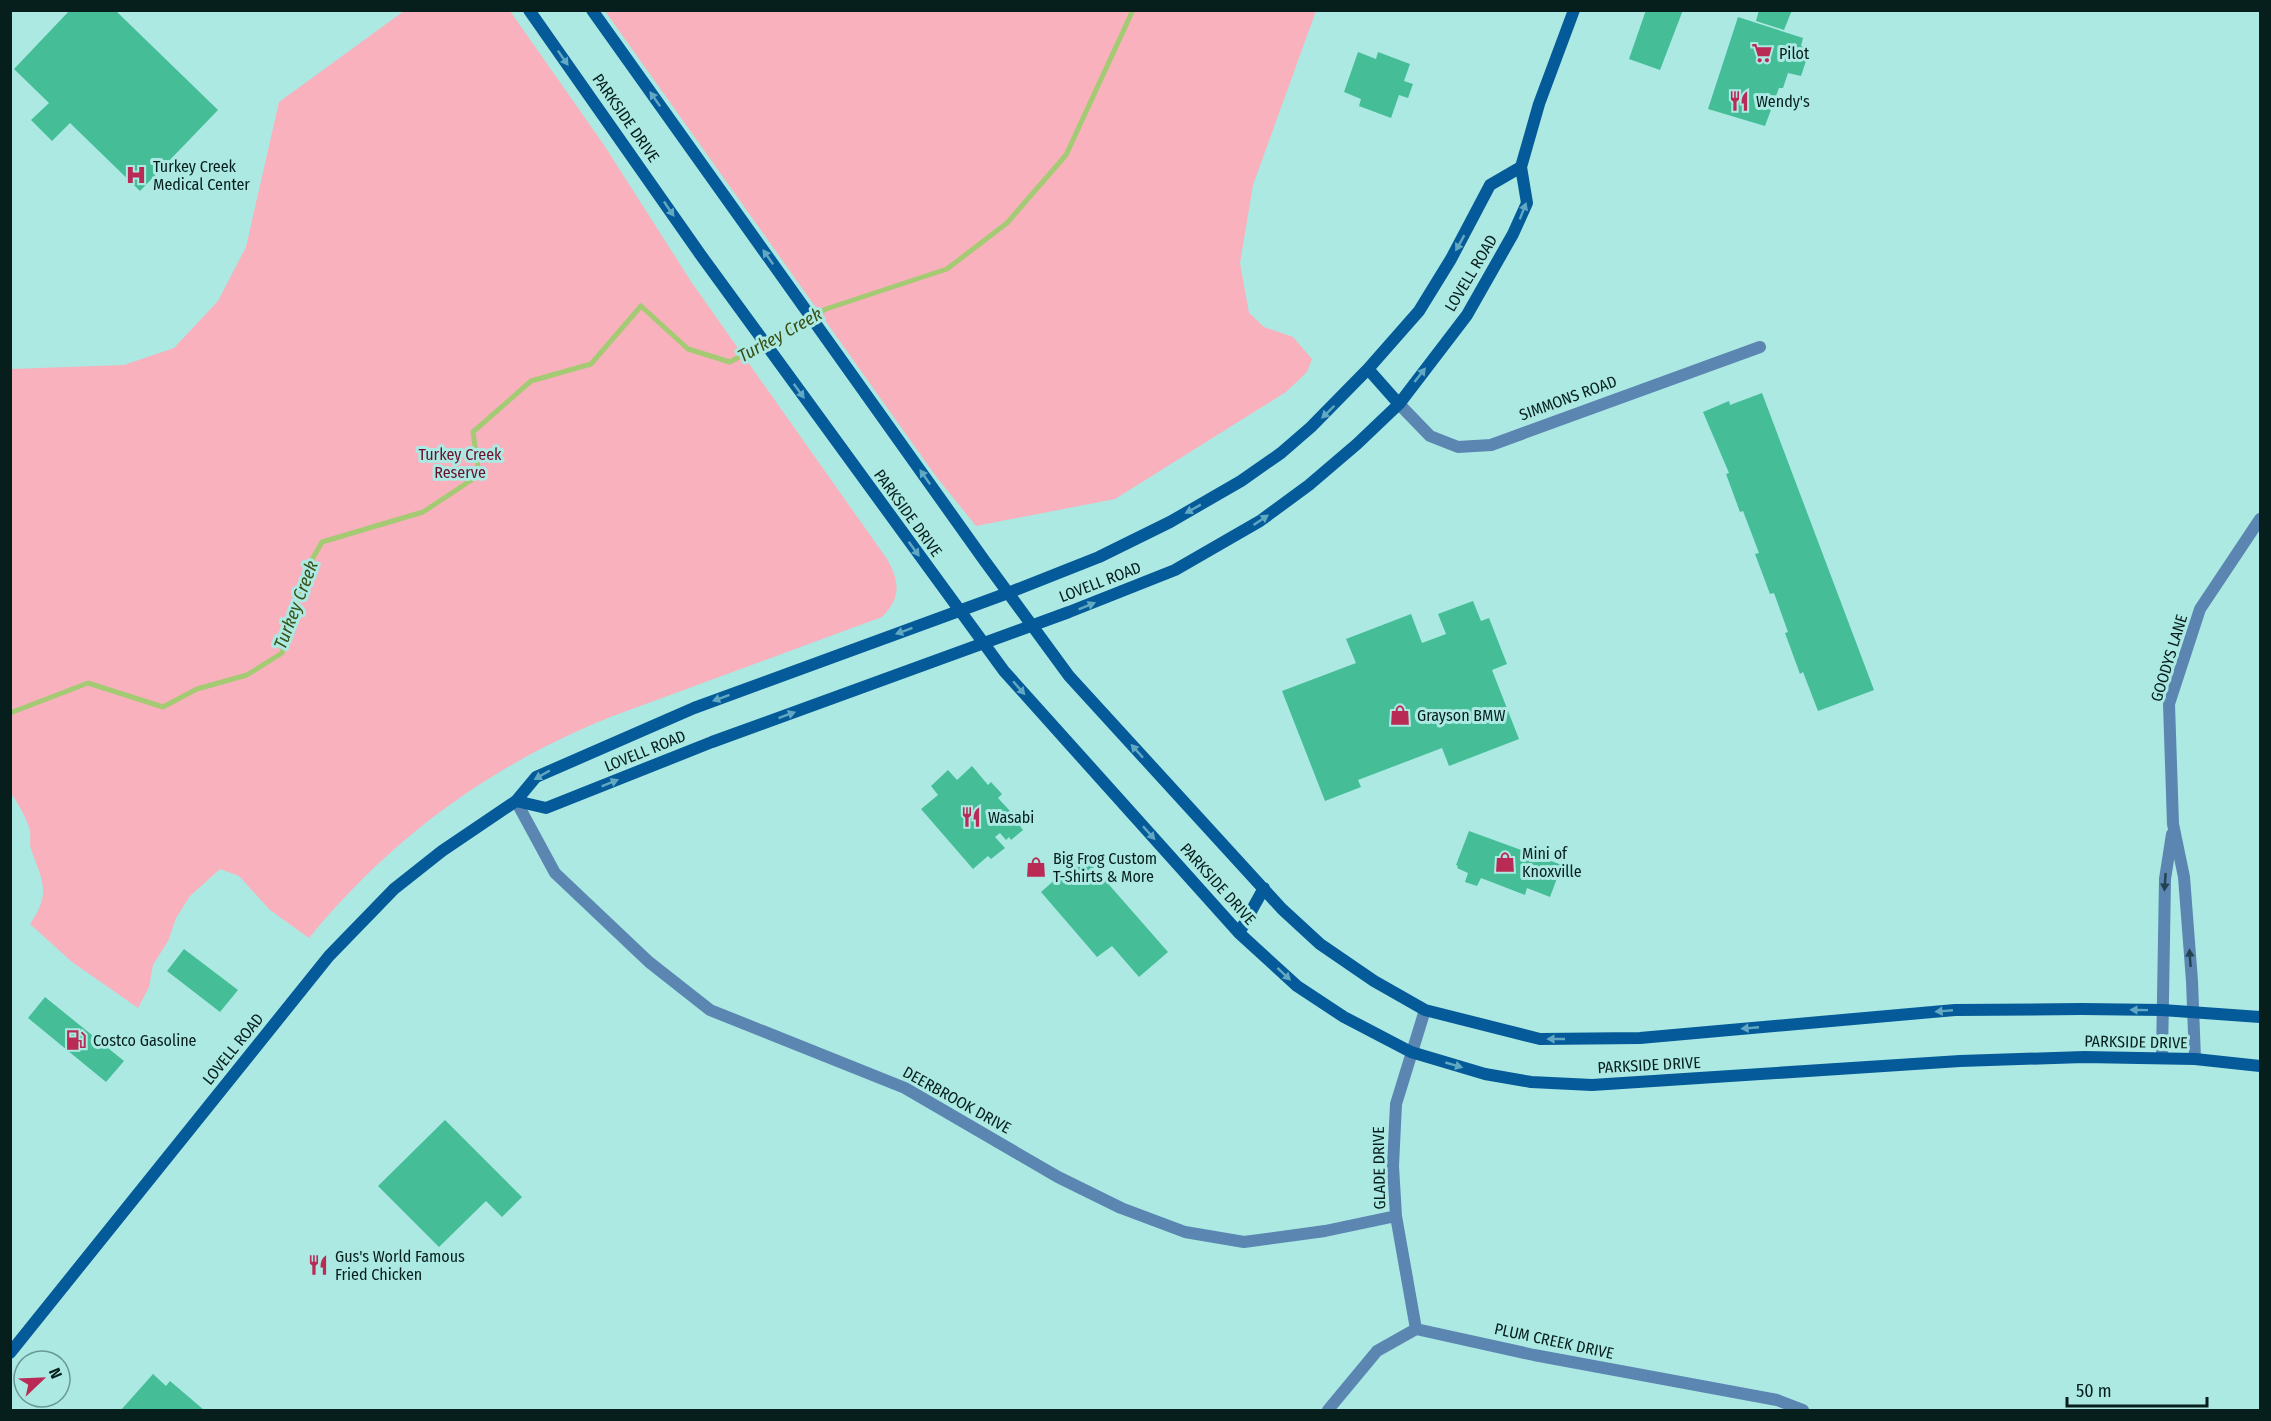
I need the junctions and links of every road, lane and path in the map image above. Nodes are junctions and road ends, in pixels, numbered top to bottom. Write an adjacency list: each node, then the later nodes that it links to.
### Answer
1 (529, 10): 10 (street, PARKSIDE DRIVE, one-way to 10)
2 (592, 10): 9 (street, PARKSIDE DRIVE, one-way to 2)
3 (1574, 10): 4 (street, LOVELL ROAD)
4 (1521, 167): 6 (street, LOVELL ROAD, one-way to 6); 7 (street, LOVELL ROAD, one-way to 4)
5 (1760, 347): 7 (street, SIMMONS ROAD)
6 (1368, 369): 7 (street); 9 (street, LOVELL ROAD, one-way to 9)
7 (1399, 404): 11 (street, LOVELL ROAD, one-way to 7)
8 (2260, 519): 14 (street, GOODYS LANE)
9 (1008, 593): 10 (street, LOVELL ROAD); 11 (street, PARKSIDE DRIVE)
10 (959, 611): 12 (street, PARKSIDE DRIVE); 13 (street, LOVELL ROAD, one-way to 13)
11 (1032, 625): 12 (street, LOVELL ROAD); 15 (street, PARKSIDE DRIVE, one-way to 11)
12 (982, 643): 13 (street, LOVELL ROAD, one-way to 12); 16 (street, PARKSIDE DRIVE, one-way to 16)
13 (516, 801): 25 (street, DEERBROOK DRIVE); 27 (street, LOVELL ROAD)
14 (2173, 824): 18 (street, GOODYS LANE, one-way to 18); 19 (street, GOODYS LANE, one-way to 14)
15 (1264, 888): 16 (street); 17 (street, PARKSIDE DRIVE)
16 (1239, 933): 21 (street, PARKSIDE DRIVE, one-way to 21)
17 (1425, 1010): 18 (street, PARKSIDE DRIVE, one-way to 17); 21 (street, GLADE DRIVE)
18 (2162, 1010): 19 (street, PARKSIDE DRIVE); 22 (street, GOODYS LANE)
19 (2192, 1012): 20 (street, PARKSIDE DRIVE); 23 (street, GOODYS LANE)
20 (2260, 1017)
21 (1411, 1052): 22 (street, PARKSIDE DRIVE, one-way to 22); 25 (street, GLADE DRIVE)
22 (2162, 1057): 23 (street, PARKSIDE DRIVE)
23 (2194, 1059): 24 (street, PARKSIDE DRIVE)
24 (2260, 1066)
25 (1396, 1216): 26 (street, GLADE DRIVE)
26 (1416, 1329): 28 (street); 29 (street, PLUM CREEK DRIVE)
27 (10, 1353)
28 (1328, 1410)
29 (1803, 1410)

